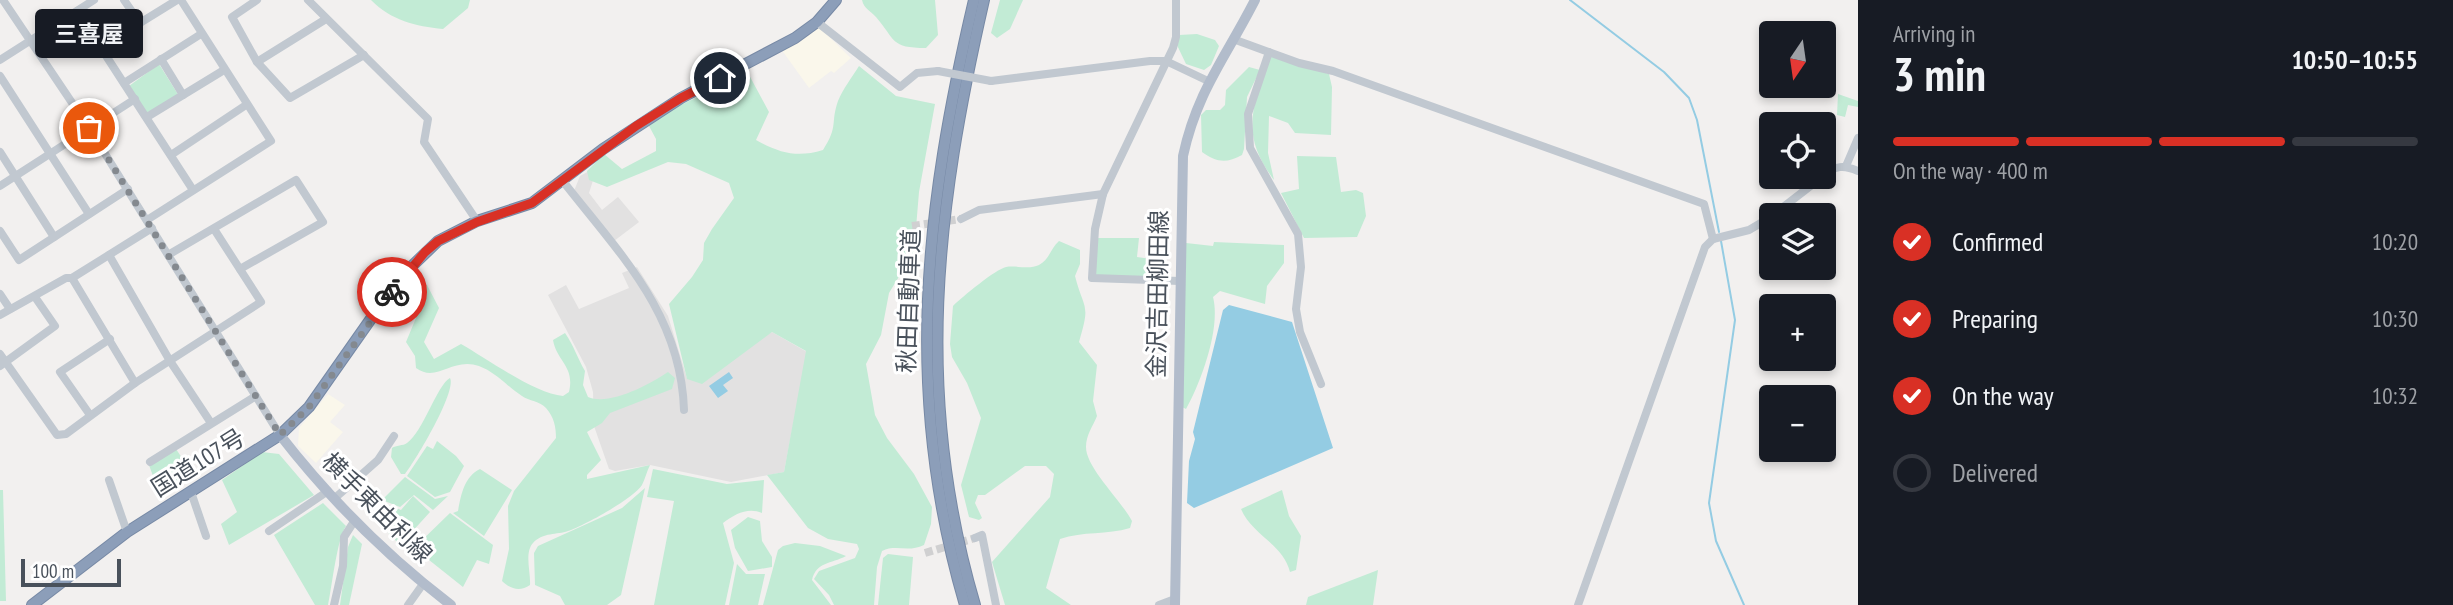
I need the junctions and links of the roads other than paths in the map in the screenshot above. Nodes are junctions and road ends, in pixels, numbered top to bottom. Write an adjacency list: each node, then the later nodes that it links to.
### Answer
1 (3, 0): 19 (street)
2 (94, 0): 13 (street)
3 (124, 0): 16 (street)
4 (179, 0): 16 (street); 17 (street)
5 (257, 0): 12 (street)
6 (309, 0): 14 (street)
7 (836, 0): 15 (highway, 国道107号)
8 (974, 0): 96 (highway, 秋田自動車道)
9 (984, 0): 97 (highway, 秋田自動車道)
10 (1176, 0): 25 (street)
11 (1253, 0): 18 (main road, 金沢吉田柳田線)
12 (243, 4): 26 (street)
13 (77, 11): 19 (street); 20 (street)
14 (326, 19): 22 (street); 26 (street)
15 (817, 22): 25 (street, bridge); 44 (highway, 国道107号)
16 (141, 23): 20 (street)
17 (201, 34): 23 (street); 27 (street)
18 (1233, 39): 21 (street); 29 (main road, 金沢吉田柳田線)
19 (32, 40): 24 (street); 35 (street)
20 (100, 47): 30 (street)
21 (1269, 52): 59 (street); 74 (street)
22 (364, 55): 26 (street); 53 (street)
23 (161, 59): 30 (street); 31 (street)
24 (0, 60)
25 (1166, 61): 29 (street); 49 (street)
26 (257, 62)
27 (224, 70): 31 (street); 33 (street)
28 (0, 76): 38 (street)
29 (1208, 81): 64 (main road, 金沢吉田柳田線)
30 (124, 83): 32 (street)
31 (183, 95): 34 (street)
32 (135, 99): 34 (street); 35 (street)
33 (246, 105): 39 (street); 48 (street)
34 (147, 117): 39 (street)
35 (89, 128): 38 (street); 46 (street)
36 (1858, 138): 40 (street)
37 (0, 152): 43 (street)
38 (51, 153): 43 (street); 51 (street)
39 (171, 155): 48 (street)
40 (1846, 166): 41 (street); 42 (street)
41 (1836, 168)
42 (1858, 171)
43 (16, 176): 45 (street); 58 (street)
44 (562, 180): 53 (highway, 国道107号); 76 (street)
45 (0, 186)
46 (128, 189): 51 (street); 54 (street)
47 (1806, 189): 50 (street)
48 (193, 190): 54 (street)
49 (1103, 194): 52 (street); 64 (street)
50 (1789, 203)
51 (89, 214): 58 (street)
52 (961, 219)
53 (477, 222): 79 (highway, 国道107号)
54 (150, 224): 60 (street); 61 (street)
55 (1759, 224): 59 (street)
56 (215, 229): 61 (street); 62 (street); 62 (street)
57 (0, 231): 58 (street)
58 (54, 237)
59 (1718, 239): 100 (street)
60 (109, 255): 63 (street); 72 (street)
61 (168, 255): 69 (street)
62 (240, 270): 69 (street)
63 (72, 278): 66 (street); 70 (street)
64 (1180, 281): 91 (main road, 金沢吉田柳田線)
65 (0, 294): 67 (street)
66 (35, 297): 67 (street); 71 (street)
67 (10, 309): 68 (street)
68 (0, 315)
69 (216, 331): 72 (street); 75 (street)
70 (110, 339): 73 (street); 77 (street)
71 (2, 360): 77 (street)
72 (170, 360): 73 (street); 78 (street)
73 (135, 383): 77 (street)
74 (1321, 384)
75 (256, 396): 78 (street); 79 (street)
76 (684, 410)
77 (90, 415)
78 (211, 423): 81 (street)
79 (280, 435): 83 (highway, 国道107号); 84 (main road, 横手東由利線)
80 (394, 436): 84 (street)
81 (150, 462)
82 (109, 480): 87 (street)
83 (191, 492): 87 (highway, 国道107号); 88 (street)
84 (331, 494): 85 (main road, 横手東由利線); 86 (street)
85 (355, 520): 90 (main road, 横手東由利線); 93 (street)
86 (269, 531)
87 (127, 532): 92 (highway, 国道107号)
88 (205, 536)
89 (975, 538): 98 (street)
90 (423, 584): 94 (street); 95 (main road, 横手東由利線)
91 (1175, 602): 99 (street)
92 (32, 605)
93 (334, 605)
94 (408, 605)
95 (451, 605)
96 (965, 605)
97 (975, 605)
98 (996, 605)
99 (1159, 605)
100 (1578, 605)

